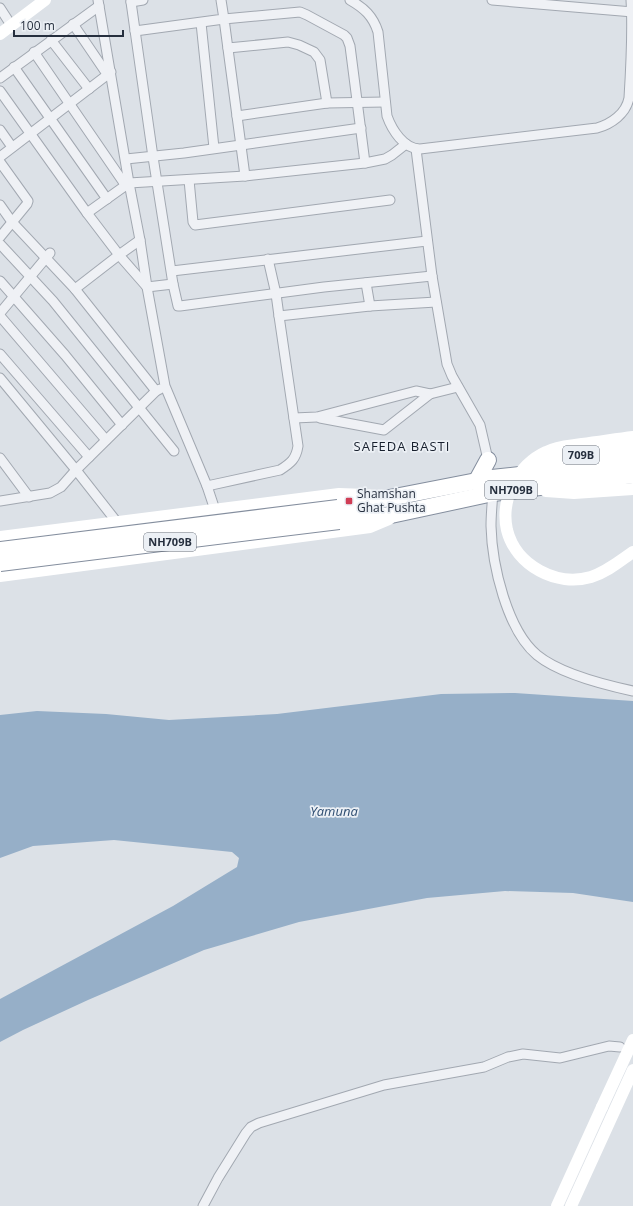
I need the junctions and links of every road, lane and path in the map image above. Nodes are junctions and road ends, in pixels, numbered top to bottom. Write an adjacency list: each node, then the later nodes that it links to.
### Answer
1 (45, 0): 15 (street)
2 (143, 0): 7 (street)
3 (221, 0): 12 (street)
4 (350, 0): 28 (street)
5 (492, 0): 8 (street)
6 (631, 0): 11 (street)
7 (131, 1): 16 (street)
8 (553, 2): 11 (street)
9 (98, 3): 14 (street); 23 (street)
10 (0, 8): 15 (street)
11 (633, 12): 20 (street)
12 (224, 19): 13 (street); 19 (street); 27 (street)
13 (201, 23): 16 (street); 39 (street)
14 (73, 24): 18 (street); 23 (street)
15 (11, 25): 17 (street)
16 (135, 31): 41 (street)
17 (0, 34)
18 (51, 40): 21 (street); 25 (street)
19 (228, 48): 30 (street); 31 (street)
20 (632, 49): 40 (street)
21 (34, 52): 22 (street); 29 (street)
22 (14, 67): 24 (street); 32 (street)
23 (109, 73): 25 (street); 43 (street)
24 (0, 78)
25 (89, 89): 29 (street)
26 (0, 91): 35 (street)
27 (358, 102): 28 (street); 30 (street); 33 (street)
28 (385, 102): 36 (street)
29 (70, 104): 32 (street); 49 (street)
30 (327, 104): 31 (street)
31 (237, 116): 37 (street)
32 (50, 119): 35 (street); 50 (street)
33 (361, 128): 37 (street); 45 (street)
34 (0, 130): 38 (street)
35 (30, 133): 38 (street); 53 (street)
36 (406, 144): 40 (street); 45 (street)
37 (242, 145): 39 (street); 46 (street)
38 (12, 147): 42 (street)
39 (214, 148): 41 (street)
40 (416, 149): 57 (street)
41 (153, 156): 43 (street); 48 (street)
42 (0, 157)
43 (126, 159): 49 (street)
44 (0, 162): 54 (street)
45 (365, 163): 46 (street)
46 (245, 176): 47 (street)
47 (189, 180): 48 (street); 51 (street)
48 (157, 182): 49 (street); 62 (street)
49 (128, 184): 50 (street); 56 (street)
50 (107, 199): 53 (street)
51 (390, 200)
52 (1, 211): 54 (street)
53 (87, 213): 60 (street)
54 (12, 222): 55 (street); 59 (street)
55 (0, 237)
56 (140, 240): 60 (street); 68 (street)
57 (427, 240): 61 (street); 63 (street)
58 (0, 244): 64 (street)
59 (48, 255): 64 (street); 69 (street)
60 (119, 255): 68 (street); 69 (street)
61 (268, 259): 62 (street); 70 (street)
62 (172, 271): 67 (street)
63 (432, 276): 66 (street); 72 (street)
64 (30, 277): 71 (street); 83 (street)
65 (0, 281): 71 (street)
66 (366, 283): 70 (street); 73 (street)
67 (173, 284): 68 (street); 70 (street)
68 (147, 286): 79 (street)
69 (75, 289): 81 (street)
70 (276, 294): 76 (street)
71 (14, 296): 74 (street); 86 (street)
72 (436, 302): 73 (street); 80 (street)
73 (370, 306): 76 (street)
74 (0, 313)
75 (0, 316): 88 (street)
76 (279, 316): 85 (street)
77 (0, 354): 91 (street)
78 (0, 378): 95 (street)
79 (165, 386): 81 (street); 100 (street)
80 (458, 387): 82 (street); 93 (street)
81 (156, 391): 83 (street)
82 (430, 394): 84 (street); 84 (street)
83 (140, 407): 86 (street); 90 (street)
84 (317, 417): 85 (street)
85 (294, 418): 100 (street)
86 (122, 425): 88 (street)
87 (633, 437): 111 (street, bridge)
88 (106, 440): 91 (street)
89 (633, 448): 96 (highway, 709B)
90 (174, 451)
91 (89, 457): 95 (street)
92 (0, 458): 103 (street)
93 (488, 460): 98 (highway); 99 (street)
94 (633, 460): 96 (highway, NH709B)
95 (76, 470): 103 (street); 109 (street)
96 (533, 473): 99 (highway, NH709B)
97 (633, 475): 102 (highway, NH709B)
98 (476, 482): 99 (highway, NH709B); 104 (highway, NH709B)
99 (492, 485): 102 (highway, NH709B); 107 (highway, NH709B); 113 (street)
100 (207, 486): 106 (street)
101 (633, 489): 102 (street)
102 (516, 490)
103 (29, 497): 105 (street)
104 (389, 498): 106 (street); 108 (highway, NH709B)
105 (0, 501)
106 (215, 510): 109 (street)
107 (409, 511): 108 (highway, NH709B); 112 (street)
108 (338, 514): 110 (highway, NH709B, bridge); 112 (highway, NH709B, bridge)
109 (116, 522): 110 (street)
110 (1, 541): 112 (street)
111 (633, 552)
112 (3, 571)
113 (633, 692)
114 (633, 1040): 118 (street, bridge)
115 (620, 1046): 117 (street)
116 (633, 1070): 119 (street)
117 (202, 1206)
118 (557, 1206)
119 (571, 1206)

